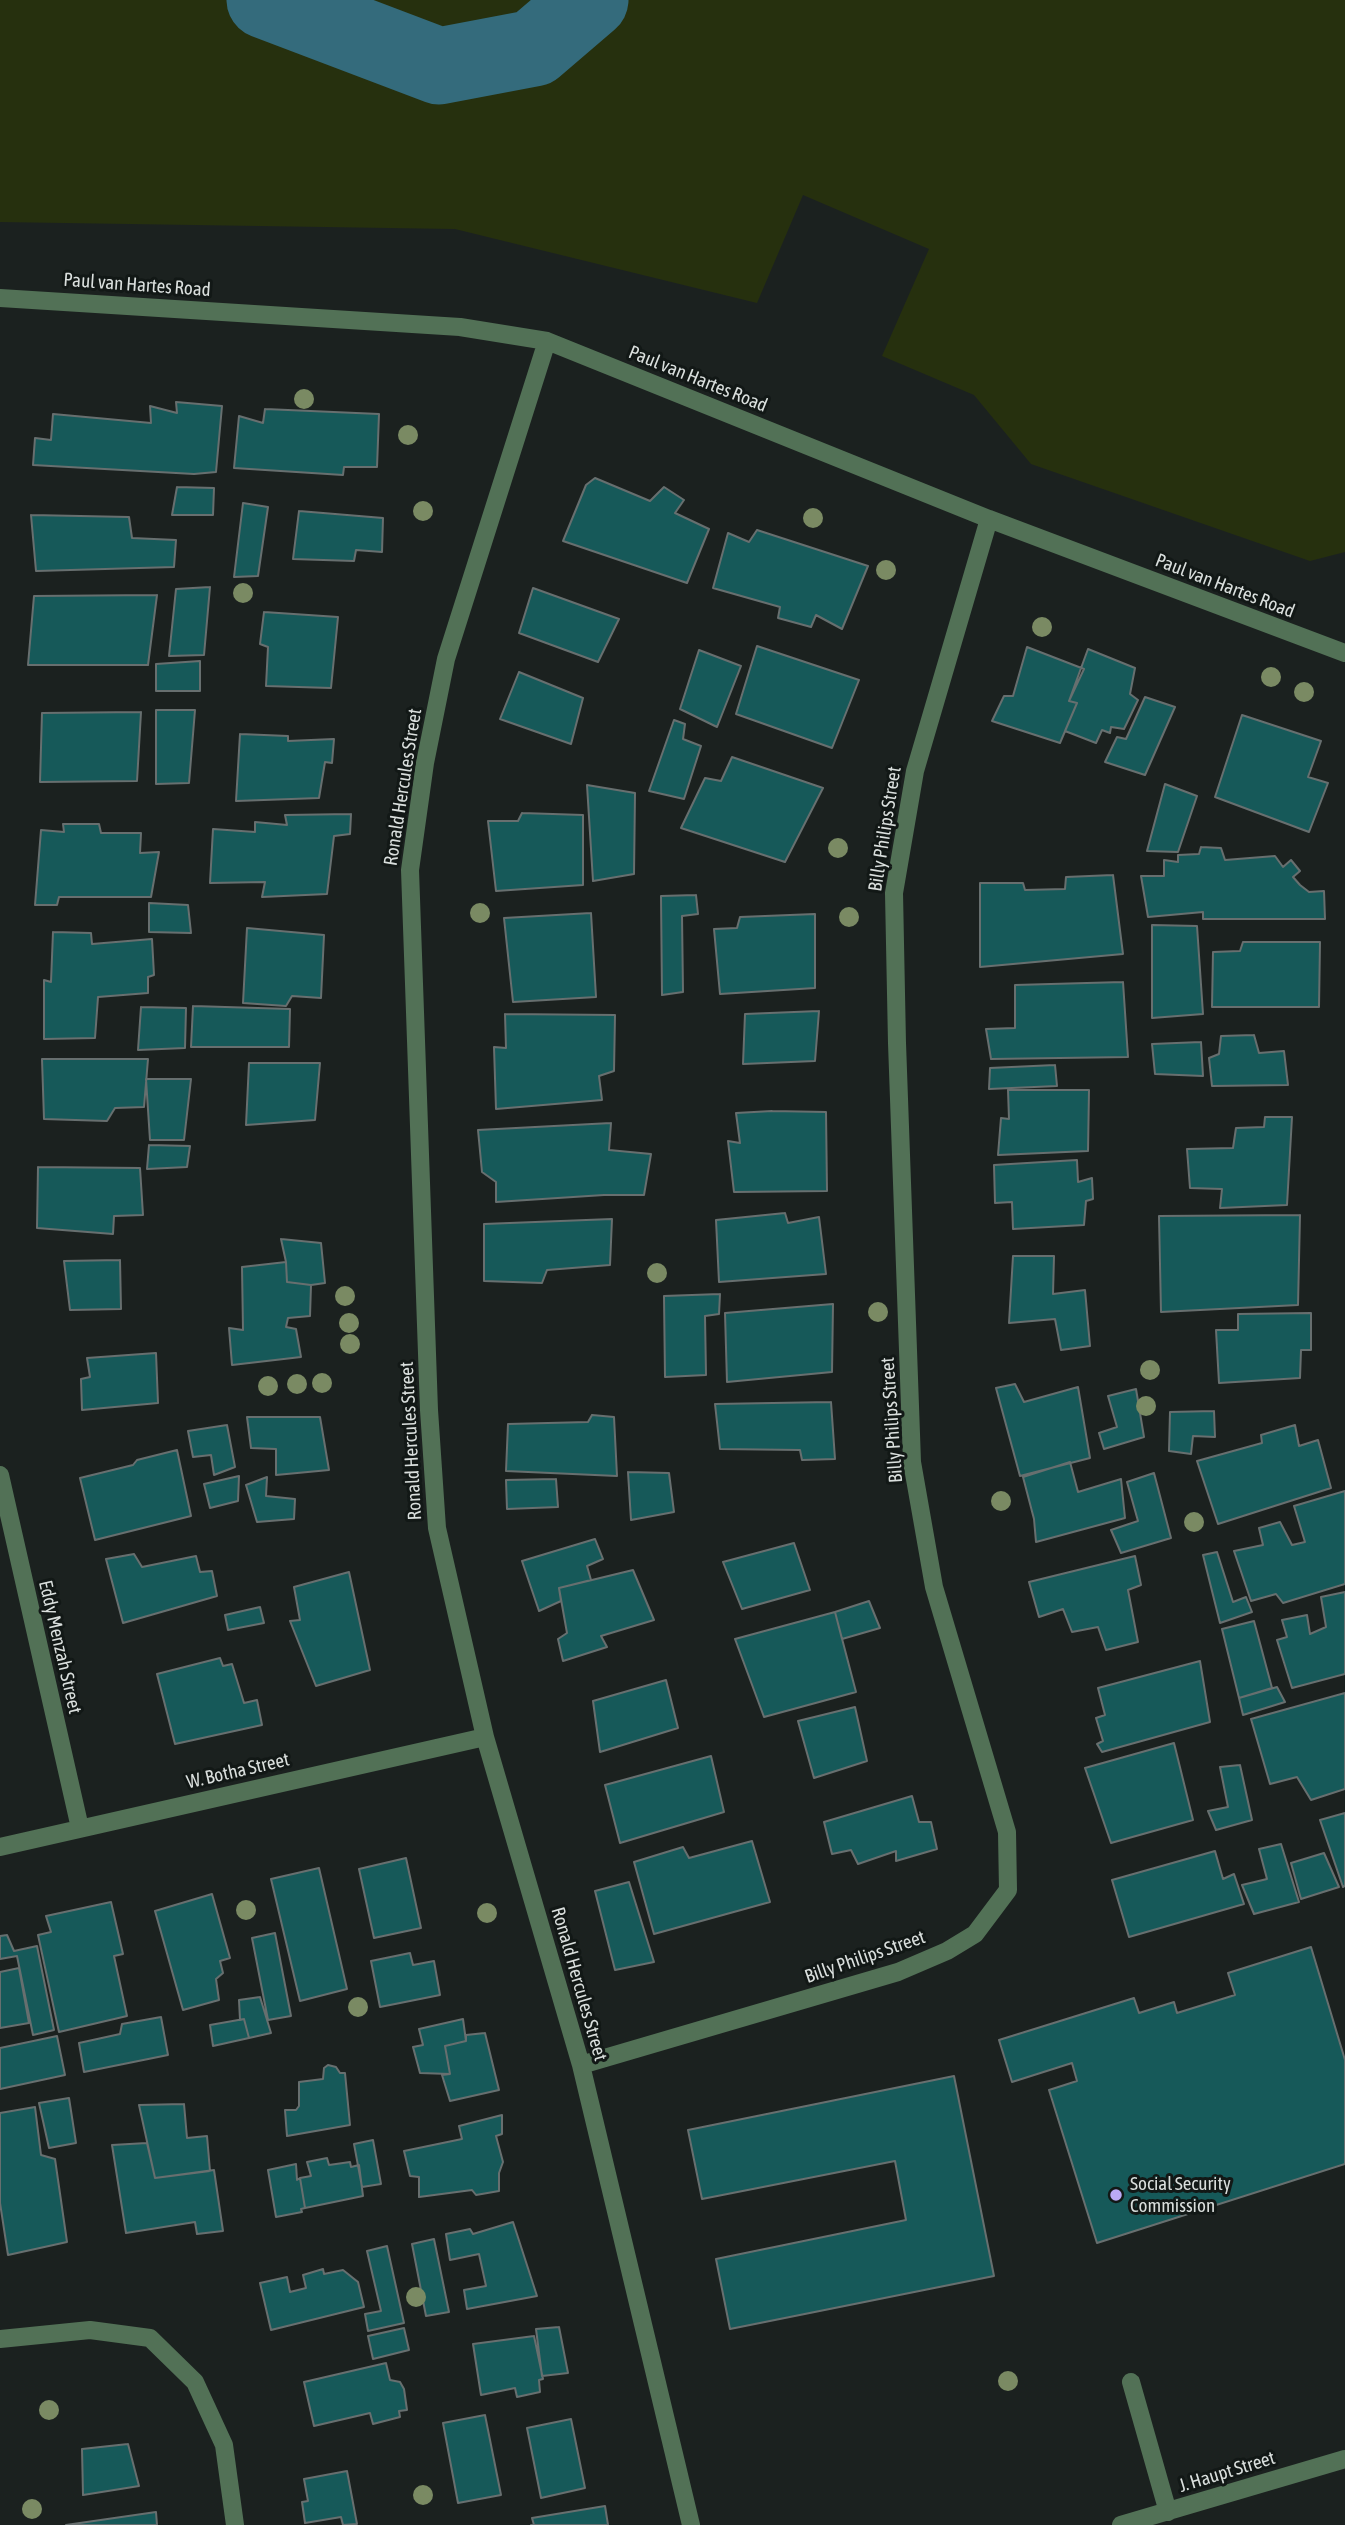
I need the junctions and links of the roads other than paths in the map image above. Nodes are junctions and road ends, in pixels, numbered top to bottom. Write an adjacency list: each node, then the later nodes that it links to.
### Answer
1 (0, 298): 2 (street, Paul van Hartes Road)
2 (547, 341): 3 (street, Paul van Hartes Road); 6 (street, Ronald Hercules Street)
3 (989, 519): 4 (street, Paul van Hartes Road); 9 (street, Billy Philips Street)
4 (1345, 653)
5 (0, 1475): 7 (street, Eddy Menzah Street)
6 (485, 1737): 7 (street, W. Botha Street); 9 (street, Ronald Hercules Street)
7 (80, 1828): 8 (street, W. Botha Street)
8 (0, 1847)
9 (581, 2065): 15 (street, Ronald Hercules Street)
10 (0, 2339): 14 (street)
11 (1131, 2382): 13 (street)
12 (1345, 2459): 13 (street, J. Haupt Street)
13 (1168, 2512): 16 (street, J. Haupt Street)
14 (236, 2525)
15 (691, 2525)
16 (1121, 2525)

